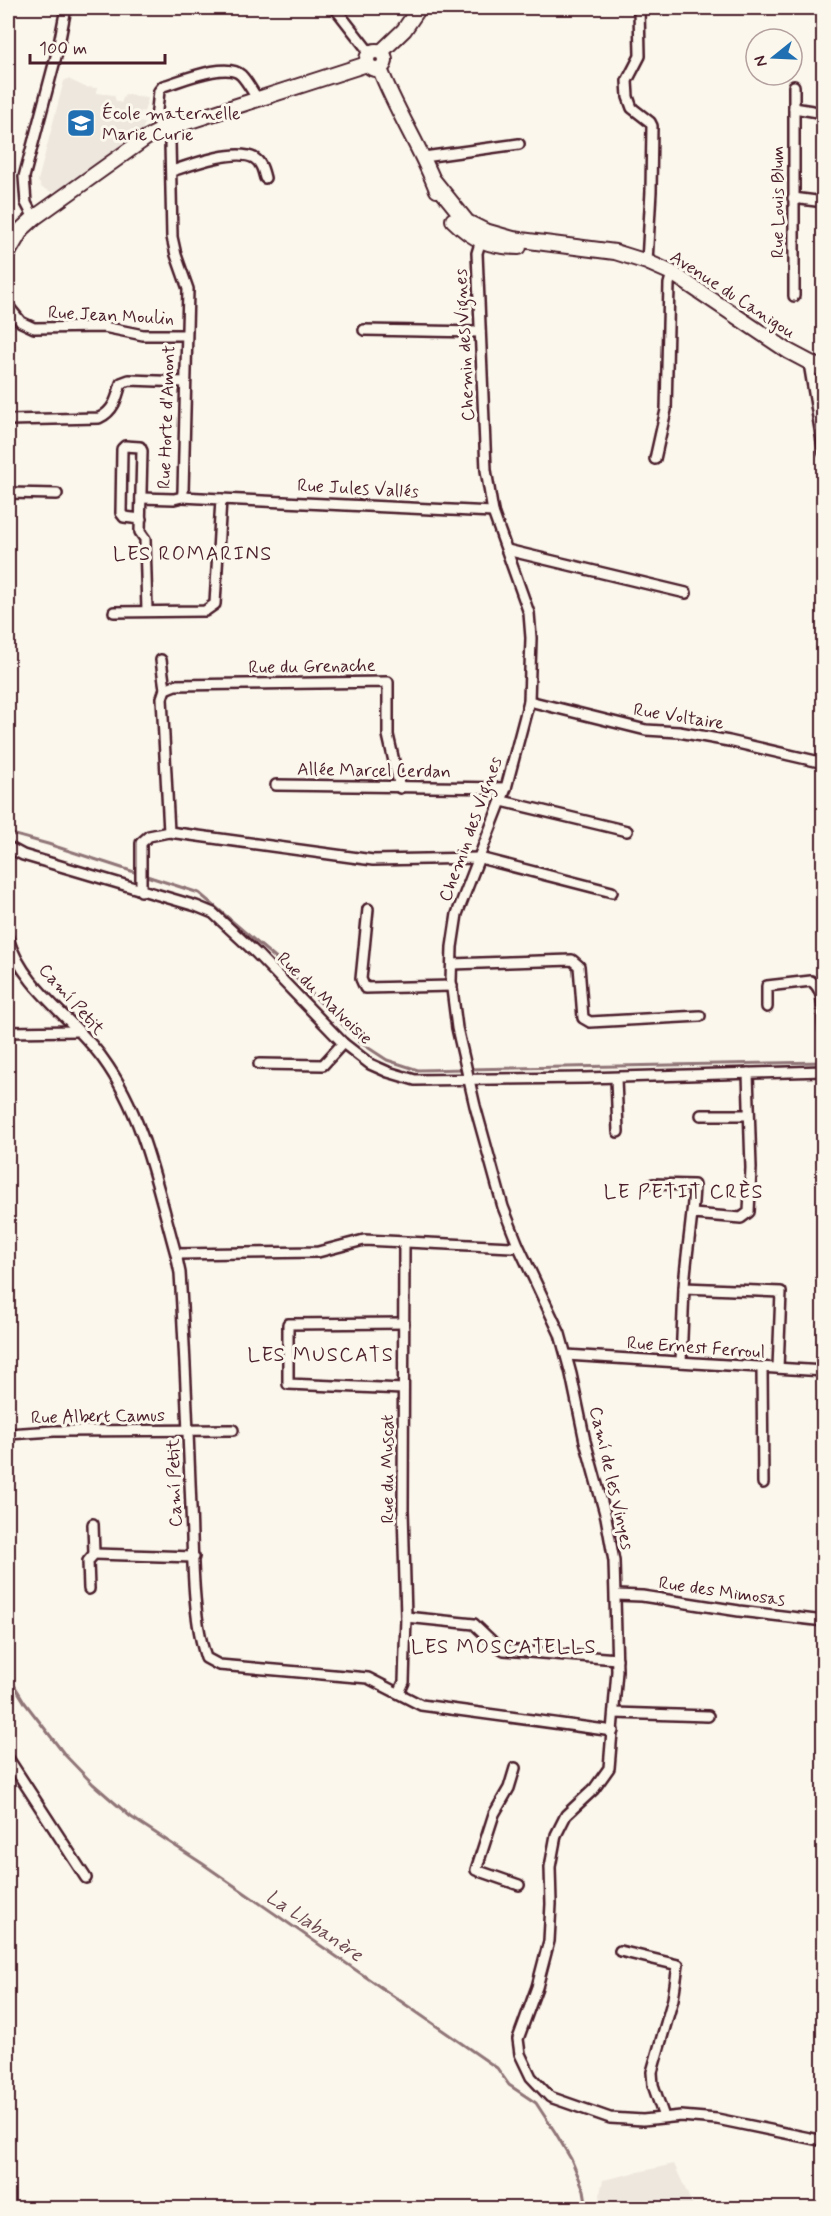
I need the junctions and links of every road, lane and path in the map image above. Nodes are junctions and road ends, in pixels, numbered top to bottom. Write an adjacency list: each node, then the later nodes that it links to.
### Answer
1 (66, 8): 19 (street)
2 (335, 8): 7 (street)
3 (419, 8): 7 (main road)
4 (639, 8): 22 (street)
5 (666, 8): 6 (street)
6 (670, 8)
7 (377, 60): 9 (main road); 14 (main road, Avenue du Canigou)
8 (795, 87): 10 (street, Rue Louis Blum)
9 (257, 98): 12 (main road); 12 (street, Rue Horte d'Amont)
10 (794, 108): 11 (street); 17 (street, Rue Louis Blum)
11 (824, 113)
12 (162, 130): 15 (street, Rue Horte d'Amont); 19 (main road)
13 (519, 144): 14 (street)
14 (424, 157): 20 (main road, Avenue du Canigou)
15 (172, 171): 16 (street); 28 (street, Rue Horte d'Amont)
16 (265, 178)
17 (793, 198): 18 (street); 24 (street, Rue Louis Blum)
18 (824, 202)
19 (34, 218): 21 (main road)
20 (483, 236): 22 (main road, Avenue du Canigou); 27 (street, Chemin des Vignes)
21 (8, 253)
22 (647, 262): 23 (main road, Avenue du Canigou)
23 (672, 273): 29 (main road, Avenue du Canigou); 34 (street)
24 (794, 296)
25 (8, 306): 28 (street, Rue Jean Moulin)
26 (364, 330): 27 (street)
27 (480, 332): 40 (street, Chemin des Vignes)
28 (186, 335): 31 (street, Rue Horte d'Amont)
29 (809, 363): 30 (main road, Avenue du Canigou); 33 (street)
30 (824, 370)
31 (185, 382): 32 (street); 37 (street, Rue Horte d'Amont)
32 (8, 420)
33 (824, 453)
34 (655, 459)
35 (8, 493): 36 (street)
36 (57, 494)
37 (182, 497): 38 (street, Rue Horte d'Amont); 39 (street, Rue Jules Vallés)
38 (141, 498): 41 (street); 41 (street)
39 (220, 499): 40 (street, Rue Jules Vallés); 44 (street)
40 (493, 512): 42 (street, Chemin des Vignes)
41 (141, 519): 44 (street)
42 (507, 550): 43 (street); 48 (street, Chemin des Vignes)
43 (686, 593)
44 (147, 611): 45 (street)
45 (114, 612)
46 (161, 660): 47 (street)
47 (165, 689): 51 (street, Rue du Grenache); 55 (street)
48 (529, 701): 49 (street, Rue Voltaire); 52 (street, Chemin des Vignes)
49 (824, 763)
50 (276, 785): 51 (street, Allée Marcel Cerdan)
51 (400, 788): 52 (street, Allée Marcel Cerdan)
52 (507, 788): 53 (street, Chemin des Vignes)
53 (502, 801): 54 (street); 57 (street, Chemin des Vignes)
54 (627, 831)
55 (169, 832): 57 (street); 58 (street)
56 (8, 847): 58 (street, Rue du Malvoisie)
57 (480, 858): 59 (street); 62 (street, Chemin des Vignes)
58 (141, 887): 69 (street, Rue du Malvoisie)
59 (612, 892)
60 (368, 909): 63 (street)
61 (8, 938): 67 (street, Camí Petit)
62 (452, 964): 63 (street, Chemin des Vignes); 65 (street)
63 (452, 986): 73 (street, Chemin des Vignes)
64 (767, 1007): 66 (street)
65 (700, 1016)
66 (824, 1030)
67 (77, 1031): 68 (street); 82 (street, Camí Petit)
68 (8, 1032)
69 (343, 1042): 70 (street); 73 (street, Rue du Malvoisie)
70 (259, 1064)
71 (824, 1071): 72 (street, Rue du Malvoisie)
72 (748, 1073): 74 (street, Rue du Malvoisie); 76 (street)
73 (469, 1078): 74 (street, Rue du Malvoisie); 81 (street, Camí de les Vinyes)
74 (616, 1078): 77 (street)
75 (701, 1115): 76 (street)
76 (748, 1115): 79 (street)
77 (618, 1132)
78 (653, 1184): 79 (street)
79 (693, 1214): 83 (street)
80 (404, 1243): 81 (street); 82 (street); 84 (street, Rue du Muscat)
81 (518, 1245): 85 (street, Camí de les Vinyes)
82 (176, 1254): 92 (street, Camí Petit)
83 (684, 1288): 86 (street); 88 (street)
84 (404, 1323): 90 (street, Rue du Muscat); 90 (street)
85 (566, 1355): 86 (street, Rue Ernest Ferroul); 99 (street, Camí de les Vinyes)
86 (681, 1362): 87 (street, Rue Ernest Ferroul)
87 (762, 1368): 88 (street, Rue Ernest Ferroul); 94 (street)
88 (778, 1368): 89 (street, Rue Ernest Ferroul)
89 (824, 1371)
90 (403, 1389): 100 (street, Rue du Muscat)
91 (233, 1430): 92 (street, Rue Albert Camus)
92 (189, 1431): 93 (street, Rue Albert Camus); 97 (street, Camí Petit)
93 (8, 1434)
94 (763, 1483)
95 (93, 1524): 96 (street)
96 (94, 1554): 97 (street); 98 (street)
97 (194, 1557): 103 (street, Camí Petit)
98 (89, 1589)
99 (616, 1595): 101 (street, Rue des Mimosas); 102 (street, Camí de les Vinyes)
100 (406, 1617): 102 (street); 103 (street, Rue du Muscat)
101 (824, 1621)
102 (617, 1659): 104 (street, Camí de les Vinyes)
103 (399, 1693): 106 (street, Camí Petit)
104 (614, 1713): 105 (street); 106 (street, Camí de les Vinyes)
105 (708, 1716)
106 (613, 1731): 112 (street, Camí de les Vinyes)
107 (8, 1758): 109 (street)
108 (515, 1768): 110 (street)
109 (87, 1878)
110 (519, 1885)
111 (620, 1951): 112 (street)
112 (664, 2117): 113 (street, Camí de les Vinyes)
113 (824, 2141)

